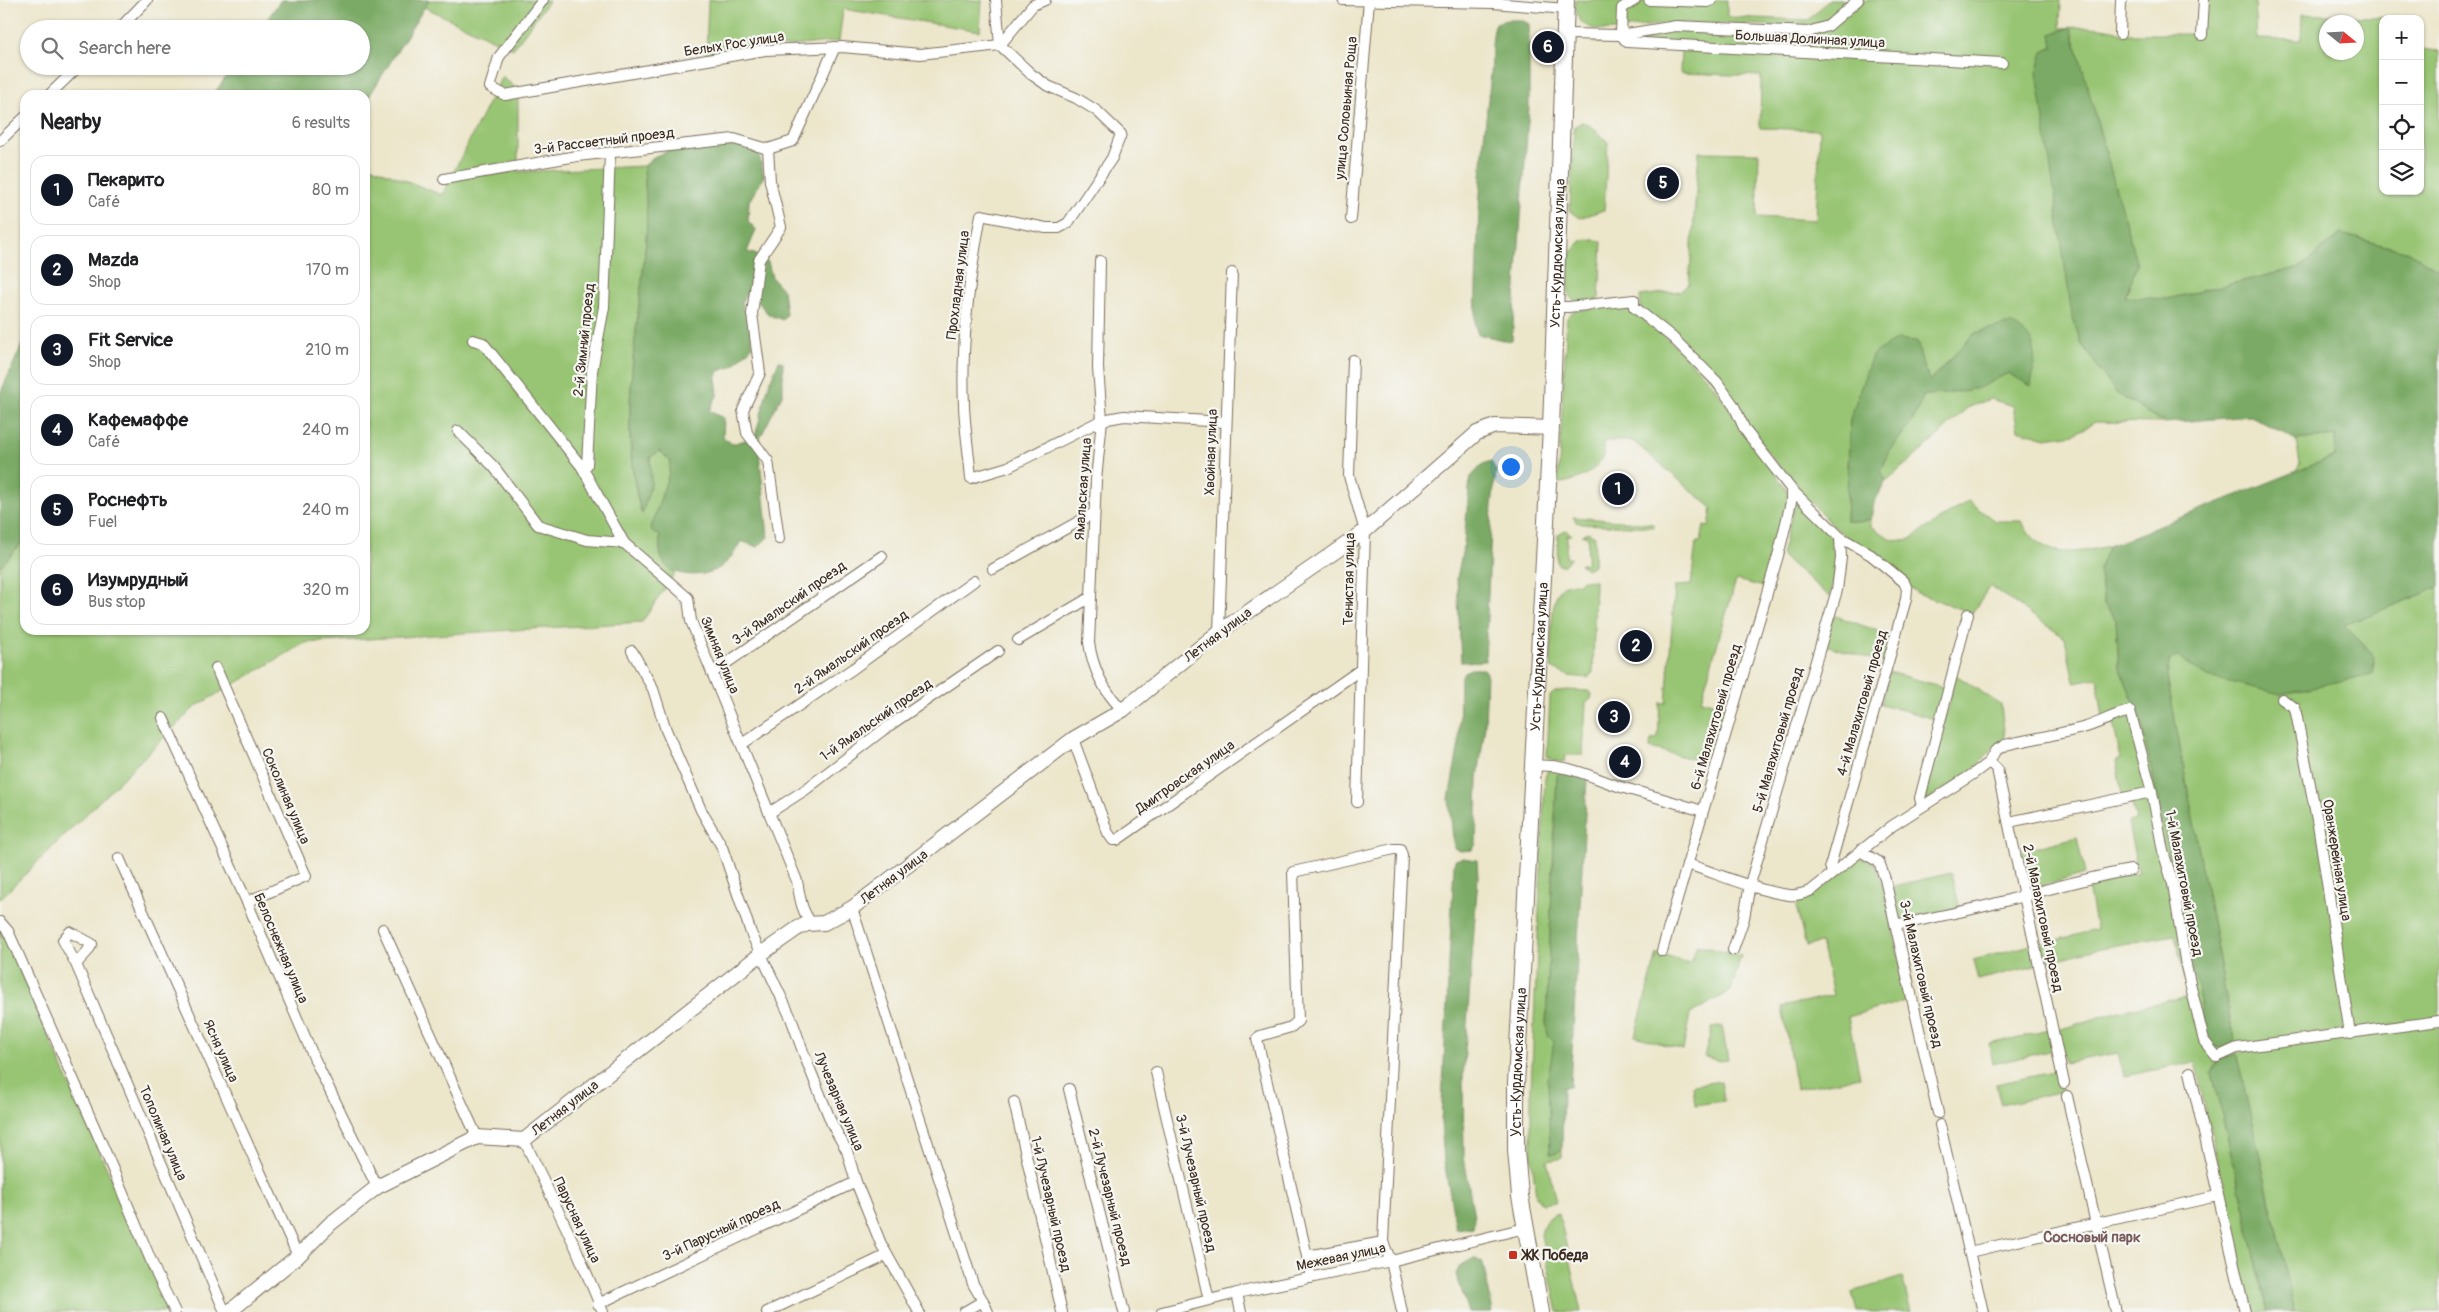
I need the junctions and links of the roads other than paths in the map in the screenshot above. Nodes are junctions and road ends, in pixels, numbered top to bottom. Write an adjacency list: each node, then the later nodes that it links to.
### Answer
1 (147, 0): 14 (street)
2 (543, 0): 20 (street, Белых Рос улица)
3 (996, 0): 19 (street)
4 (1045, 0): 19 (street)
5 (1343, 0): 6 (street)
6 (1369, 0): 13 (street); 29 (street, улица Соловьиная Роща)
7 (1635, 0): 17 (street)
8 (1649, 0): 9 (street)
9 (1712, 0)
10 (1858, 0): 17 (street, Большая Долинная улица)
11 (2121, 0): 16 (street)
12 (2204, 0): 18 (street)
13 (1566, 4): 15 (main road, Усть-Курдюмская улица)
14 (128, 20)
15 (1565, 34): 17 (street, Большая Долинная улица); 32 (main road, Усть-Курдюмская улица)
16 (2120, 34)
17 (1621, 35): 21 (street, Большая Долинная улица)
18 (2202, 35)
19 (1000, 44): 20 (street, Белых Рос улица); 35 (street, Прохладная улица)
20 (835, 47): 26 (street)
21 (2002, 63)
22 (70, 75): 23 (street)
23 (54, 90)
24 (20, 123): 25 (street)
25 (0, 141)
26 (768, 149): 27 (street, 3-й Рассветный проезд); 44 (street)
27 (610, 152): 28 (street, 3-й Рассветный проезд); 39 (street, 2-й Зимний проезд)
28 (444, 179)
29 (1351, 219)
30 (1100, 261): 35 (street, Ямальская улица)
31 (1232, 273): 36 (street, Хвойная улица)
32 (1554, 307): 37 (main road, Усть-Курдюмская улица); 40 (street, 4-й Малахитовый проезд)
33 (473, 340): 39 (street, Зимняя улица)
34 (1352, 360): 42 (street, Тенистая улица)
35 (1102, 420): 36 (street); 41 (street, Ямальская улица)
36 (1225, 422): 51 (street, Хвойная улица)
37 (1551, 428): 42 (street, Летняя улица); 64 (main road, Усть-Курдюмская улица)
38 (458, 431): 45 (street)
39 (582, 467): 45 (street, Зимняя улица)
40 (1792, 489): 43 (street, 4-й Малахитовый проезд); 68 (street, 6-й Малахитовый проезд)
41 (1094, 513): 47 (street); 49 (street, Ямальская улица)
42 (1364, 531): 51 (street, Летняя улица); 56 (street, Тенистая улица)
43 (1840, 537): 75 (street, 4-й Малахитовый проезд); 76 (street, 5-й Малахитовый проезд)
44 (779, 539)
45 (624, 543): 57 (street, Зимняя улица)
46 (882, 556): 57 (street, 3-й Ямальский проезд)
47 (993, 569)
48 (974, 581): 62 (street, 2-й Ямальский проезд)
49 (1091, 597): 52 (street); 59 (street, Ямальская улица)
50 (1968, 614): 67 (street)
51 (1219, 632): 59 (street, Летняя улица)
52 (1018, 640)
53 (632, 651): 86 (street, Лучезарная улица)
54 (998, 651): 69 (street, 1-й Ямальский проезд)
55 (216, 668): 78 (street, Соколиная улица)
56 (1360, 670): 61 (street, Дмитровская улица); 66 (street, Тенистая улица)
57 (712, 673): 62 (street, Зимняя улица)
58 (2282, 698): 89 (street, Оранжерейная улица)
59 (1123, 710): 61 (street, Летняя улица)
60 (163, 718): 78 (street, Белоснежная улица)
61 (1073, 739): 79 (street, Летняя улица)
62 (742, 744): 69 (street, Зимняя улица)
63 (1988, 762): 65 (street, 1-й Малахитовый проезд); 67 (street); 70 (street, 2-й Малахитовый проезд)
64 (1533, 766): 68 (street); 104 (main road, Усть-Курдюмская улица)
65 (2152, 792): 70 (street); 89 (street, 1-й Малахитовый проезд)
66 (1357, 802)
67 (1922, 806): 71 (street)
68 (1702, 811): 73 (street, 6-й Малахитовый проезд)
69 (770, 813): 81 (street, Зимняя улица)
70 (2009, 822): 77 (street, 2-й Малахитовый проезд)
71 (1862, 849): 75 (street); 82 (street, 3-й Малахитовый проезд)
72 (119, 858): 108 (street, Ясня улица)
73 (1687, 864): 76 (street); 85 (street, 6-й Малахитовый проезд)
74 (2131, 870): 77 (street)
75 (1832, 872): 76 (street)
76 (1750, 884): 84 (street, 5-й Малахитовый проезд)
77 (2023, 895): 82 (street); 92 (street, 2-й Малахитовый проезд)
78 (247, 902): 101 (street, Белоснежная улица)
79 (852, 908): 81 (street, Летняя улица); 113 (street)
80 (0, 922): 116 (street)
81 (812, 924): 86 (street, Летняя улица)
82 (1896, 924): 96 (street, 3-й Малахитовый проезд)
83 (383, 929): 98 (street)
84 (1733, 950)
85 (1662, 951)
86 (761, 954): 99 (street, Летняя улица); 100 (street, Лучезарная улица)
87 (76, 964): 117 (street, Тополиная улица)
88 (2439, 1022): 89 (street)
89 (2350, 1034)
90 (1156, 1072): 114 (street, 3-й Лучезарный проезд)
91 (2190, 1072): 102 (street)
92 (2064, 1083)
93 (1069, 1090): 124 (street, 2-й Лучезарный проезд)
94 (2067, 1096): 103 (street)
95 (1014, 1102): 123 (street, 1-й Лучезарный проезд)
96 (1938, 1113)
97 (1940, 1126): 106 (street)
98 (476, 1137): 99 (street, Летняя улица); 101 (street)
99 (524, 1140): 115 (street, Парусная улица)
100 (856, 1182): 107 (street, Лучезарная улица); 115 (street, 3-й Парусный проезд)
101 (377, 1187): 108 (street)
102 (2217, 1196): 103 (street); 131 (street)
103 (2096, 1223): 106 (street); 130 (street)
104 (1525, 1228): 110 (street, Межевая улица); 128 (main road, Усть-Курдюмская улица)
105 (1383, 1242): 109 (street); 109 (street); 110 (street)
106 (1969, 1252): 129 (street)
107 (887, 1255): 119 (street); 120 (street, Лучезарная улица)
108 (298, 1256): 118 (street)
109 (1307, 1256): 111 (street)
110 (1391, 1261): 111 (street, Межевая улица); 127 (street)
111 (1311, 1278): 112 (street, Межевая улица)
112 (1237, 1293): 114 (street, Межевая улица); 126 (street)
113 (982, 1300): 121 (street); 122 (street)
114 (1209, 1300): 125 (street, Межевая улица)
115 (601, 1308)
116 (175, 1312)
117 (225, 1312)
118 (229, 1312)
119 (767, 1312)
120 (919, 1312)
121 (964, 1312)
122 (988, 1312)
123 (1062, 1312)
124 (1124, 1312)
125 (1162, 1312)
126 (1241, 1312)
127 (1402, 1312)
128 (1542, 1312)
129 (1983, 1312)
130 (2116, 1312)
131 (2245, 1312)

